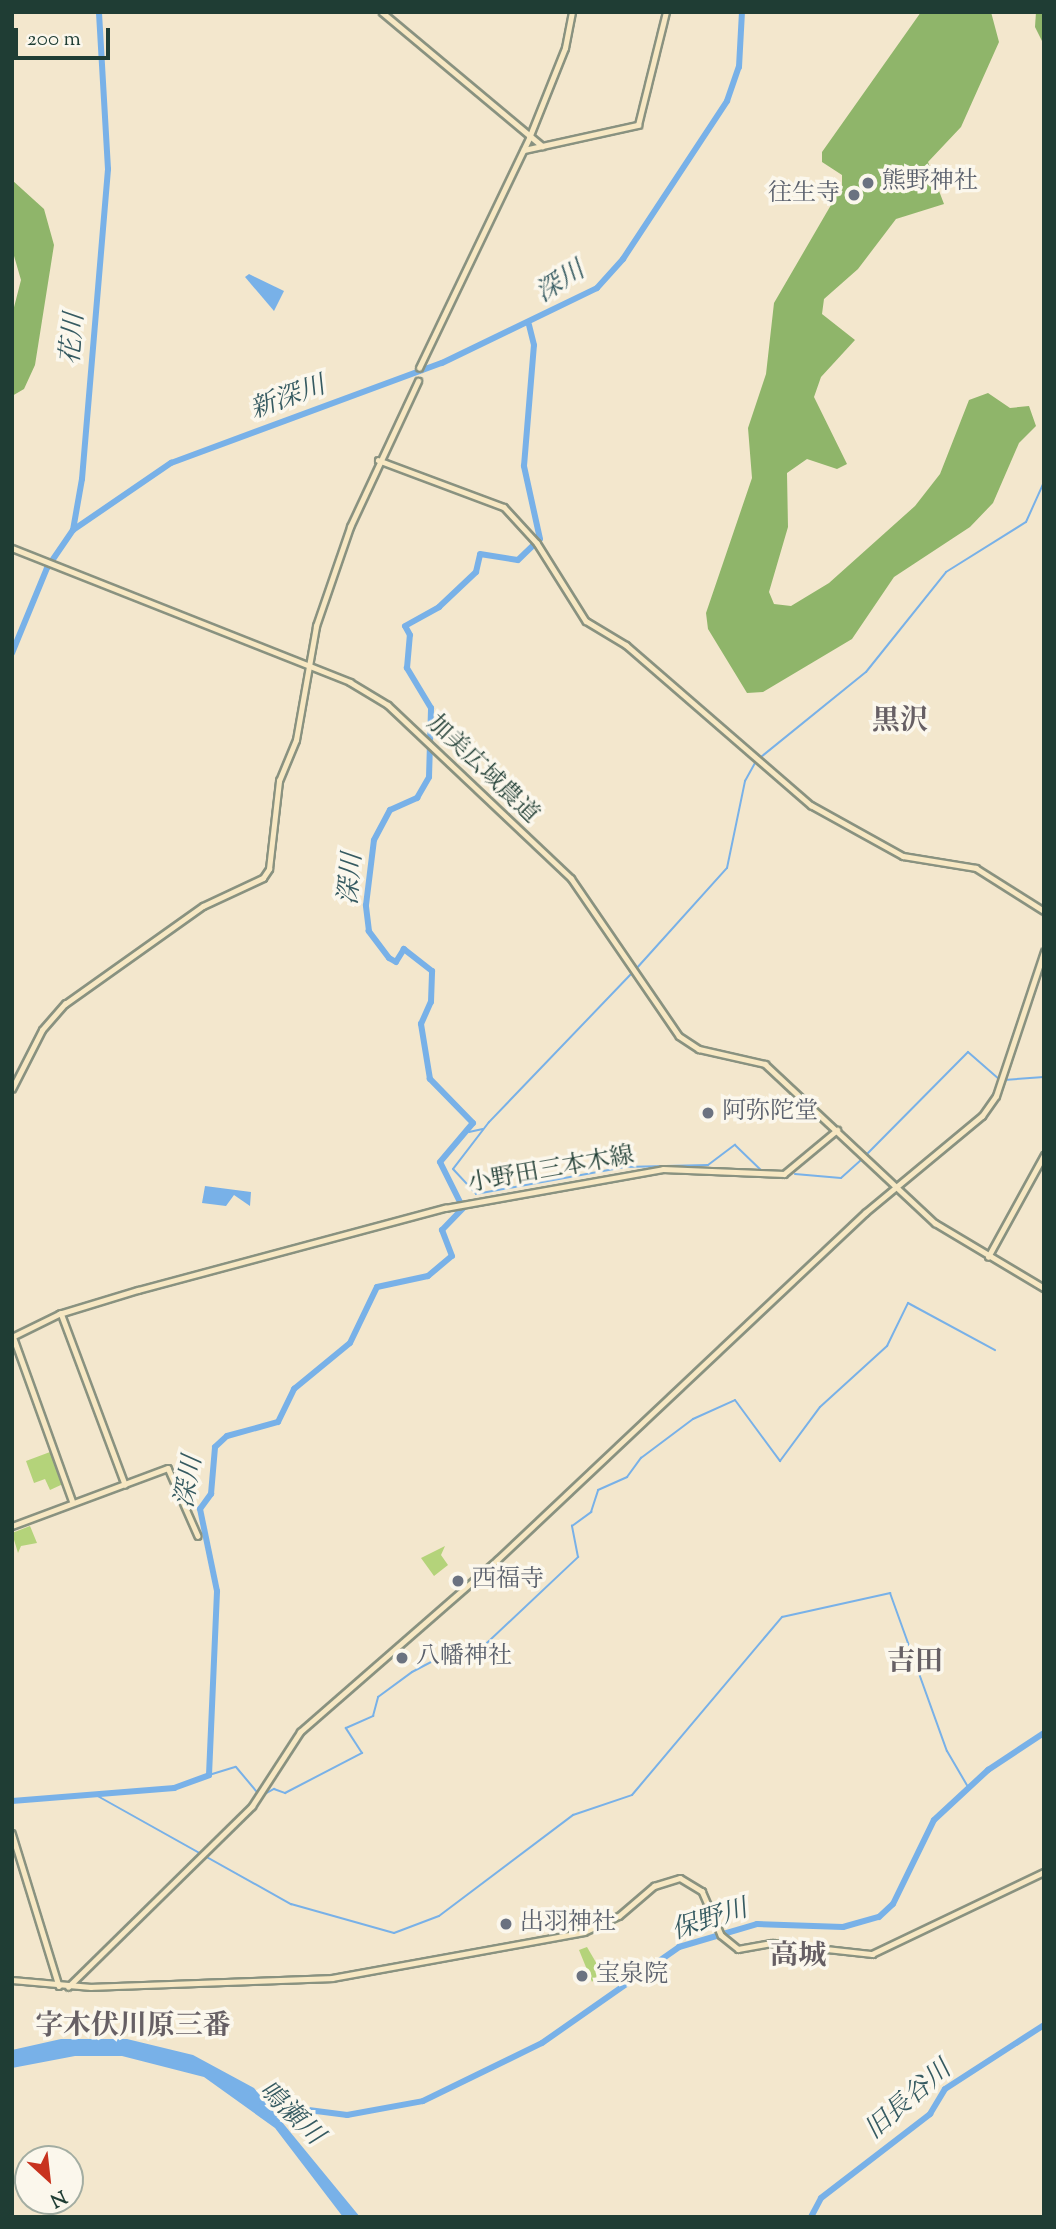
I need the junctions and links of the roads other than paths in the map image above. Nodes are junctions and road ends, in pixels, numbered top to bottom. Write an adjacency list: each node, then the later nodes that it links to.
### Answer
1 (382, 12): 4 (street)
2 (572, 12): 4 (street)
3 (666, 12): 5 (street)
4 (529, 138): 5 (street); 6 (street)
5 (543, 146): 6 (street)
6 (523, 151): 7 (street)
7 (419, 368)
8 (418, 381): 9 (street)
9 (379, 460): 11 (street); 12 (street)
10 (12, 548): 11 (street, 加美広域農道)
11 (309, 665): 14 (street); 15 (street, 加美広域農道)
12 (1044, 911)
13 (1044, 952): 17 (street)
14 (12, 1089)
15 (837, 1130): 17 (street); 20 (street, 小野田三本木線)
16 (1044, 1155): 18 (street)
17 (896, 1186): 18 (street); 30 (street)
18 (988, 1256): 19 (street)
19 (1044, 1287)
20 (61, 1313): 21 (street, 小野田三本木線); 22 (street)
21 (13, 1337): 23 (street)
22 (125, 1484): 23 (street); 25 (street)
23 (73, 1503): 24 (street)
24 (12, 1526)
25 (198, 1536)
26 (12, 1833): 29 (street)
27 (1044, 1872): 30 (street)
28 (12, 1980): 29 (street)
29 (59, 1986): 30 (street)
30 (68, 1987)

